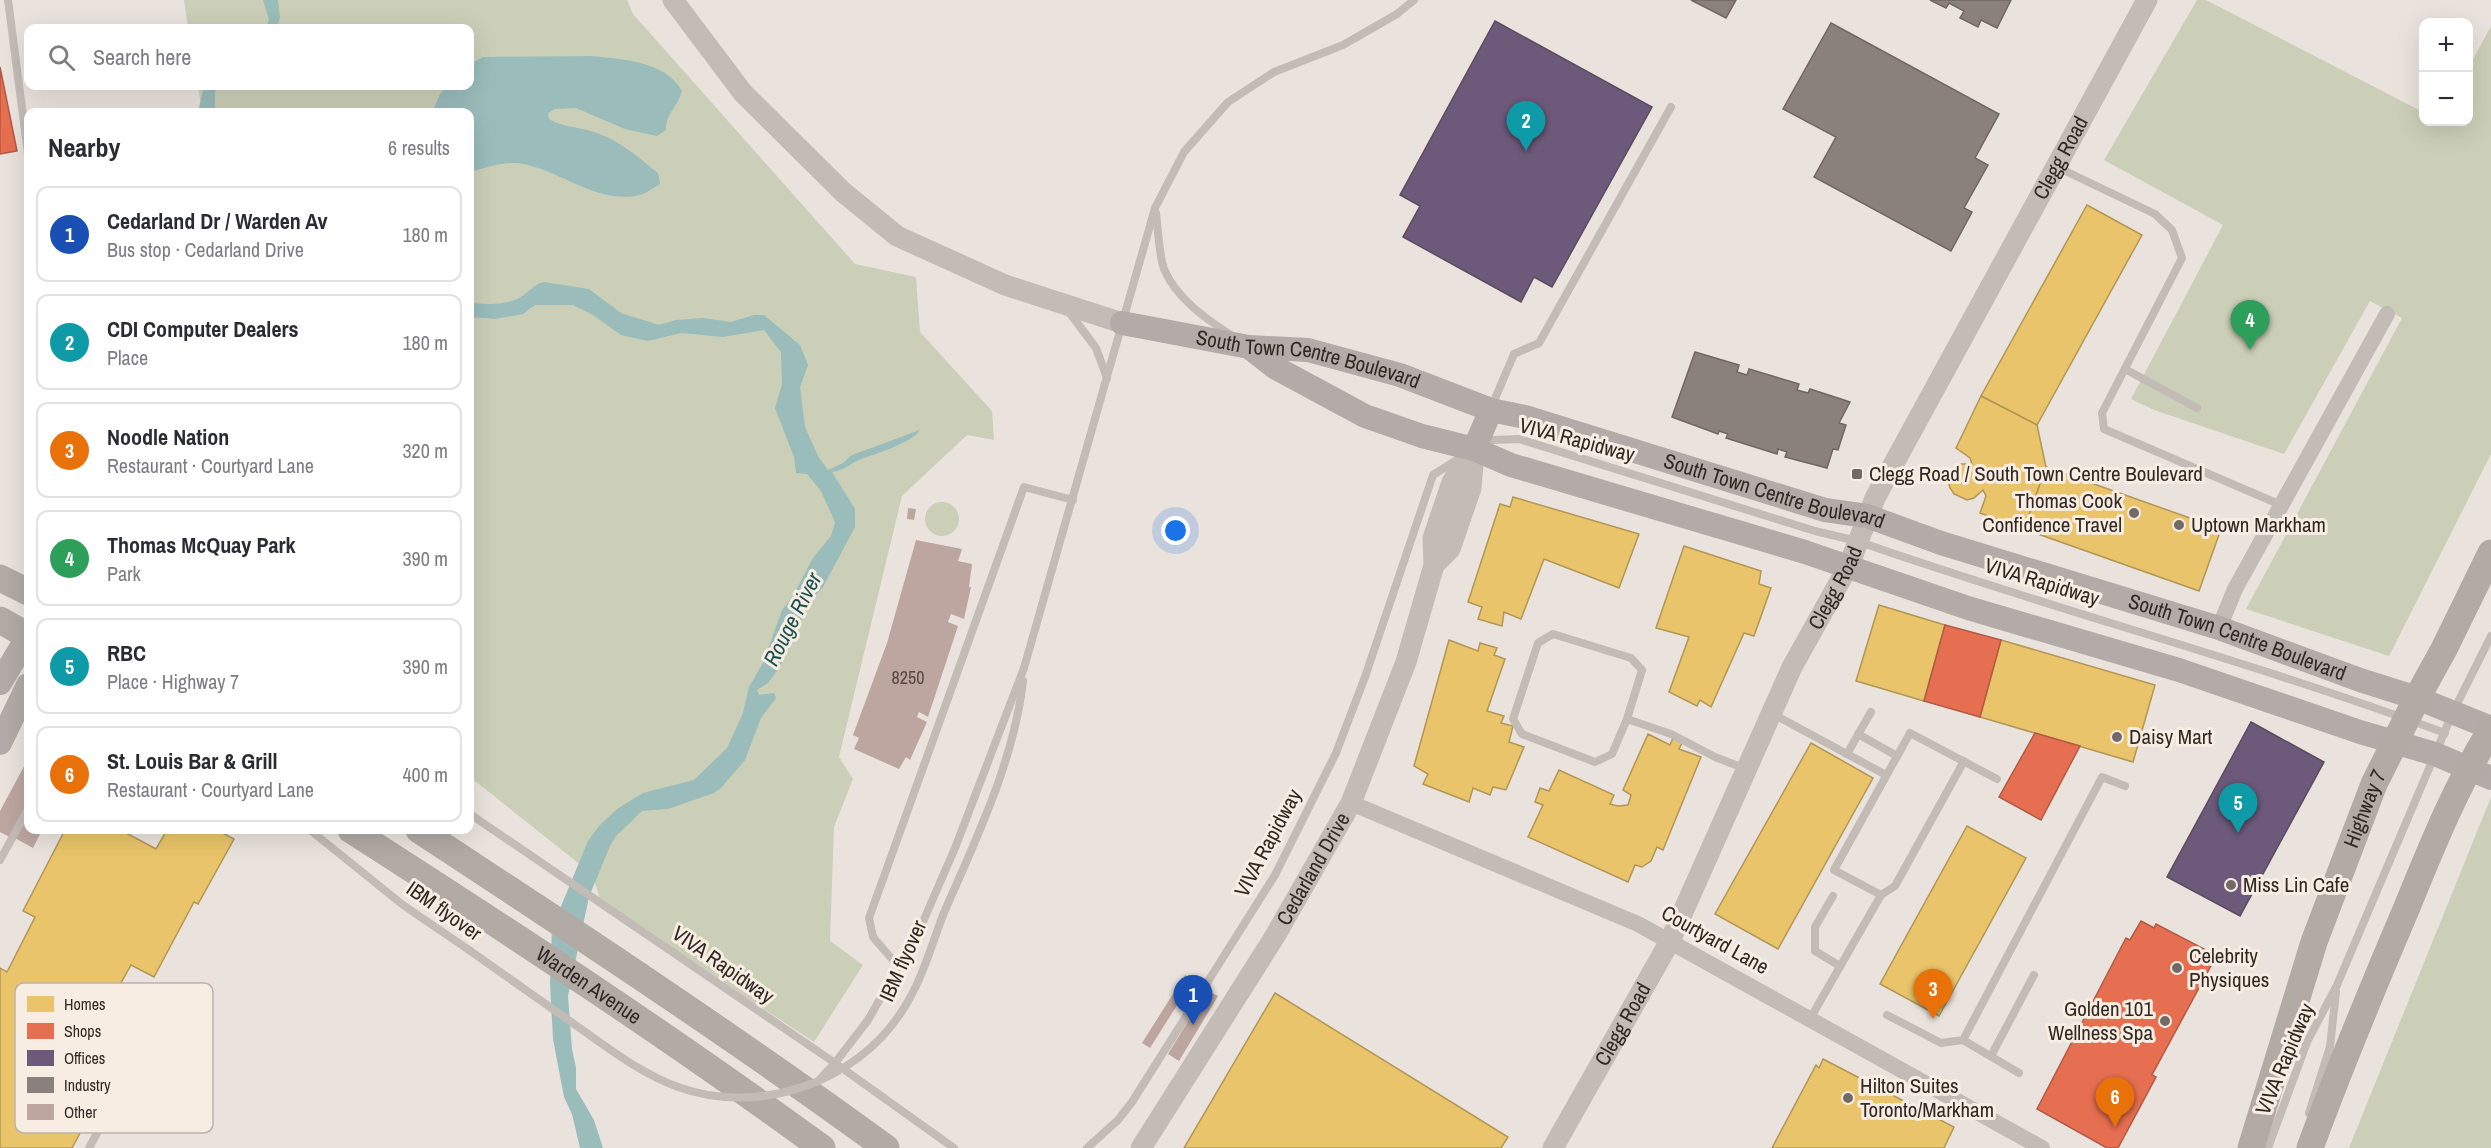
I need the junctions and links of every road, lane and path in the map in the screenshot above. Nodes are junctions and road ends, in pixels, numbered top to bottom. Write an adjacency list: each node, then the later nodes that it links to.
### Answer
1 (8, 0): 6 (lane)
2 (673, 0): 9 (street)
3 (1414, 0): 8 (lane)
4 (2147, 0): 7 (street, Clegg Road)
5 (1671, 107): 18 (lane)
6 (24, 123)
7 (2056, 166): 14 (lane); 22 (street, Clegg Road)
8 (1155, 208): 11 (lane); 12 (lane)
9 (1064, 304): 11 (street); 15 (lane)
10 (2387, 314): 21 (street)
11 (1122, 323): 12 (main road, South Town Centre Boulevard); 15 (lane)
12 (1249, 347): 13 (main road, South Town Centre Boulevard); 16 (main road)
13 (1348, 362): 16 (main road); 18 (main road, South Town Centre Boulevard)
14 (2125, 369): 17 (lane); 21 (lane)
15 (1107, 378): 20 (lane)
16 (1338, 402): 19 (main road)
17 (2197, 408)
18 (1491, 410): 19 (main road, Cedarland Drive); 22 (main road, South Town Centre Boulevard)
19 (1474, 450): 23 (lane, VIVA Rapidway); 25 (main road); 52 (street, Cedarland Drive); 79 (lane, VIVA Rapidway)
20 (1073, 500): 33 (lane); 62 (lane)
21 (2281, 505): 29 (street)
22 (1867, 516): 23 (street, Clegg Road); 29 (main road, South Town Centre Boulevard)
23 (1857, 542): 25 (street, Clegg Road); 39 (lane, VIVA Rapidway)
24 (2491, 553): 39 (main road, Highway 7)
25 (1849, 565): 37 (street, Clegg Road); 39 (main road)
26 (0, 578): 27 (main road)
27 (24, 590)
28 (0, 620): 30 (main road)
29 (2219, 628): 39 (main road, South Town Centre Boulevard)
30 (24, 634)
31 (2491, 636): 41 (lane, VIVA Rapidway)
32 (24, 643): 34 (main road)
33 (1024, 668): 55 (lane, IBM flyover, bridge); 62 (lane)
34 (0, 683)
35 (24, 693): 43 (main road)
36 (1871, 712): 42 (lane)
37 (1772, 713): 44 (lane); 47 (street, Clegg Road)
38 (1627, 719): 38 (lane); 47 (lane)
39 (2406, 720): 41 (main road); 41 (main road); 83 (main road, Highway 7)
40 (2491, 729): 41 (main road); 48 (main road)
41 (2444, 733): 48 (main road); 65 (lane, VIVA Rapidway)
42 (1858, 734): 44 (lane); 45 (lane)
43 (0, 743)
44 (1847, 754): 49 (lane)
45 (1897, 756): 46 (lane); 49 (lane)
46 (1964, 761): 50 (lane); 59 (lane)
47 (1747, 769): 61 (street, Clegg Road)
48 (2479, 773): 85 (main road)
49 (1886, 775): 59 (lane)
50 (1997, 779)
51 (2125, 786): 68 (lane)
52 (1351, 804): 61 (street, Courtyard Lane); 80 (street, Cedarland Drive)
53 (24, 816): 58 (lane)
54 (474, 817): 70 (lane, VIVA Rapidway)
55 (315, 834)
56 (357, 834): 76 (main road, Warden Avenue)
57 (425, 834): 72 (main road, Warden Avenue)
58 (0, 860)
59 (1881, 895): 63 (lane)
60 (1833, 896): 63 (lane)
61 (1670, 941): 67 (street, Courtyard Lane); 81 (street, Clegg Road)
62 (898, 966): 70 (lane)
63 (1840, 966): 67 (lane)
64 (2034, 975): 69 (lane)
65 (2337, 985): 73 (lane, VIVA Rapidway); 84 (lane, VIVA Rapidway)
66 (1887, 1016): 68 (lane)
67 (1810, 1019): 82 (street, Courtyard Lane)
68 (1963, 1040): 69 (lane)
69 (1990, 1056): 71 (lane)
70 (835, 1063): 72 (lane); 78 (lane, VIVA Rapidway)
71 (2019, 1073)
72 (808, 1091): 77 (main road, Warden Avenue)
73 (2307, 1122)
74 (97, 1133): 75 (lane)
75 (89, 1148)
76 (822, 1148)
77 (886, 1148)
78 (954, 1148)
79 (1087, 1148)
80 (1141, 1148)
81 (1553, 1148)
82 (2042, 1148)
83 (2251, 1148)
84 (2268, 1148)
85 (2310, 1148)

